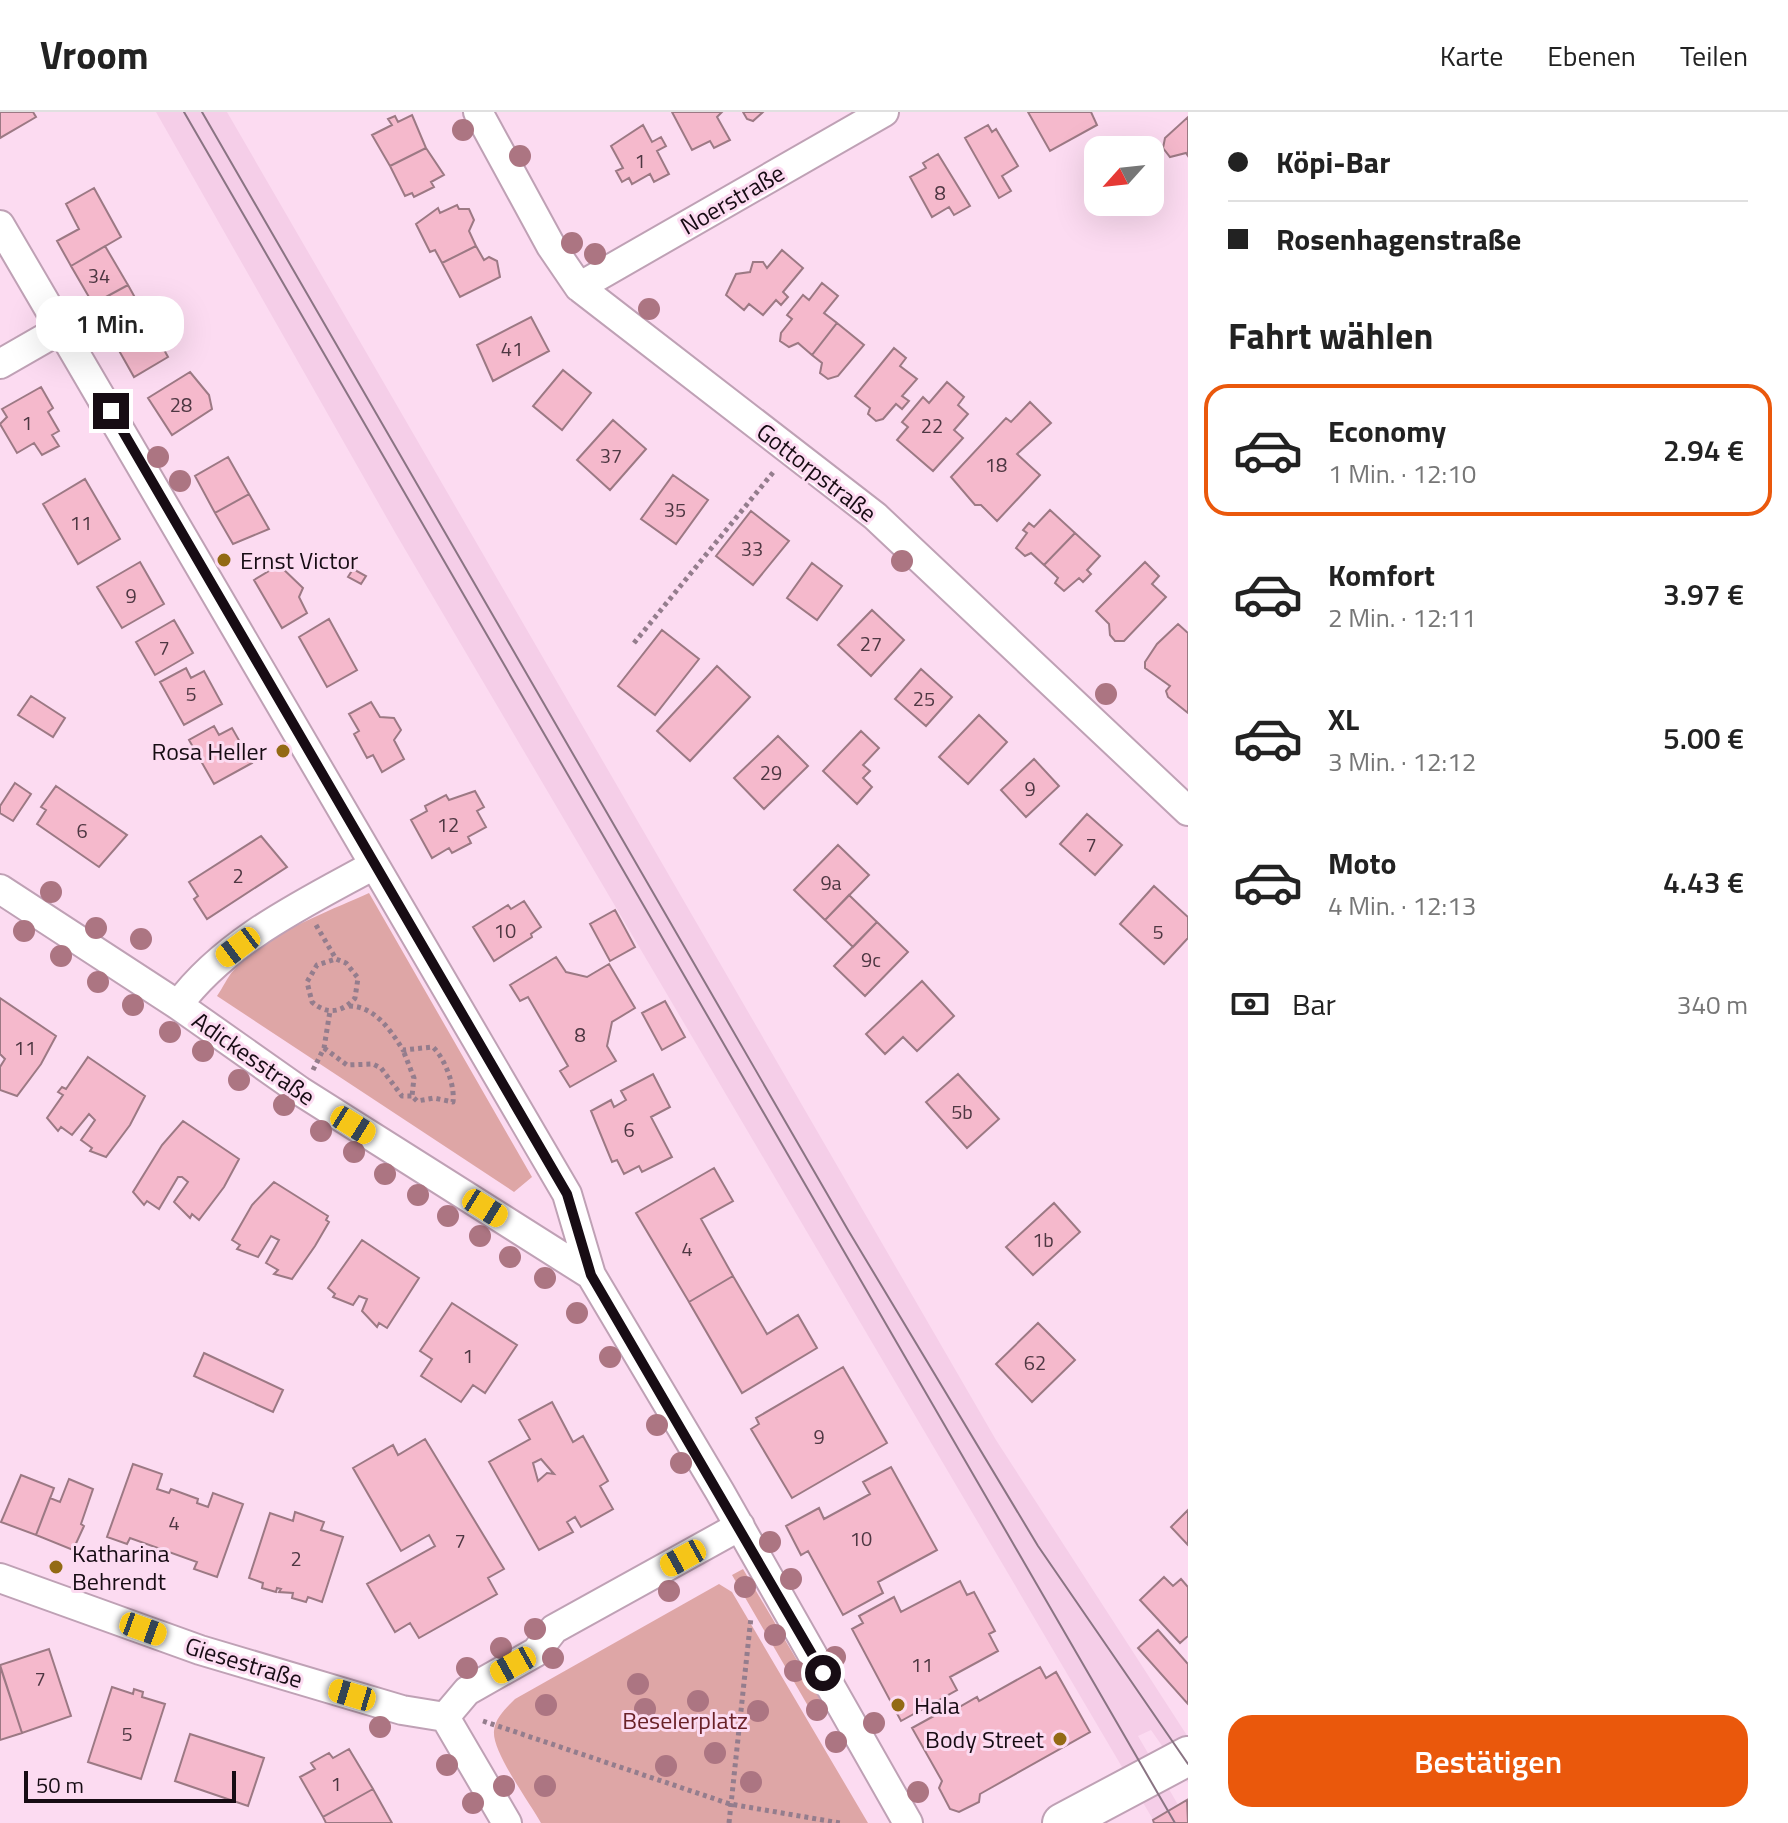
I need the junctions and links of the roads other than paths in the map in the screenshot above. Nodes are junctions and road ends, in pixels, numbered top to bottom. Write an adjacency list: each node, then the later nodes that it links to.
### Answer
1 (478, 112): 4 (street, Gottorpstraße)
2 (884, 112): 4 (street, Noerstraße)
3 (0, 225): 5 (street)
4 (579, 287): 7 (street, Gottorpstraße)
5 (61, 329): 6 (street); 8 (street)
6 (0, 364)
7 (1188, 811)
8 (374, 865): 10 (street); 11 (street)
9 (0, 889): 10 (street, Adickesstraße)
10 (178, 1005): 11 (street, Adickesstraße)
11 (591, 1275): 12 (street)
12 (740, 1526): 14 (street); 17 (street)
13 (0, 1578): 14 (street, Giesestraße)
14 (445, 1717): 16 (street)
15 (1188, 1756): 18 (main road)
16 (507, 1823)
17 (908, 1823)
18 (1062, 1823)

